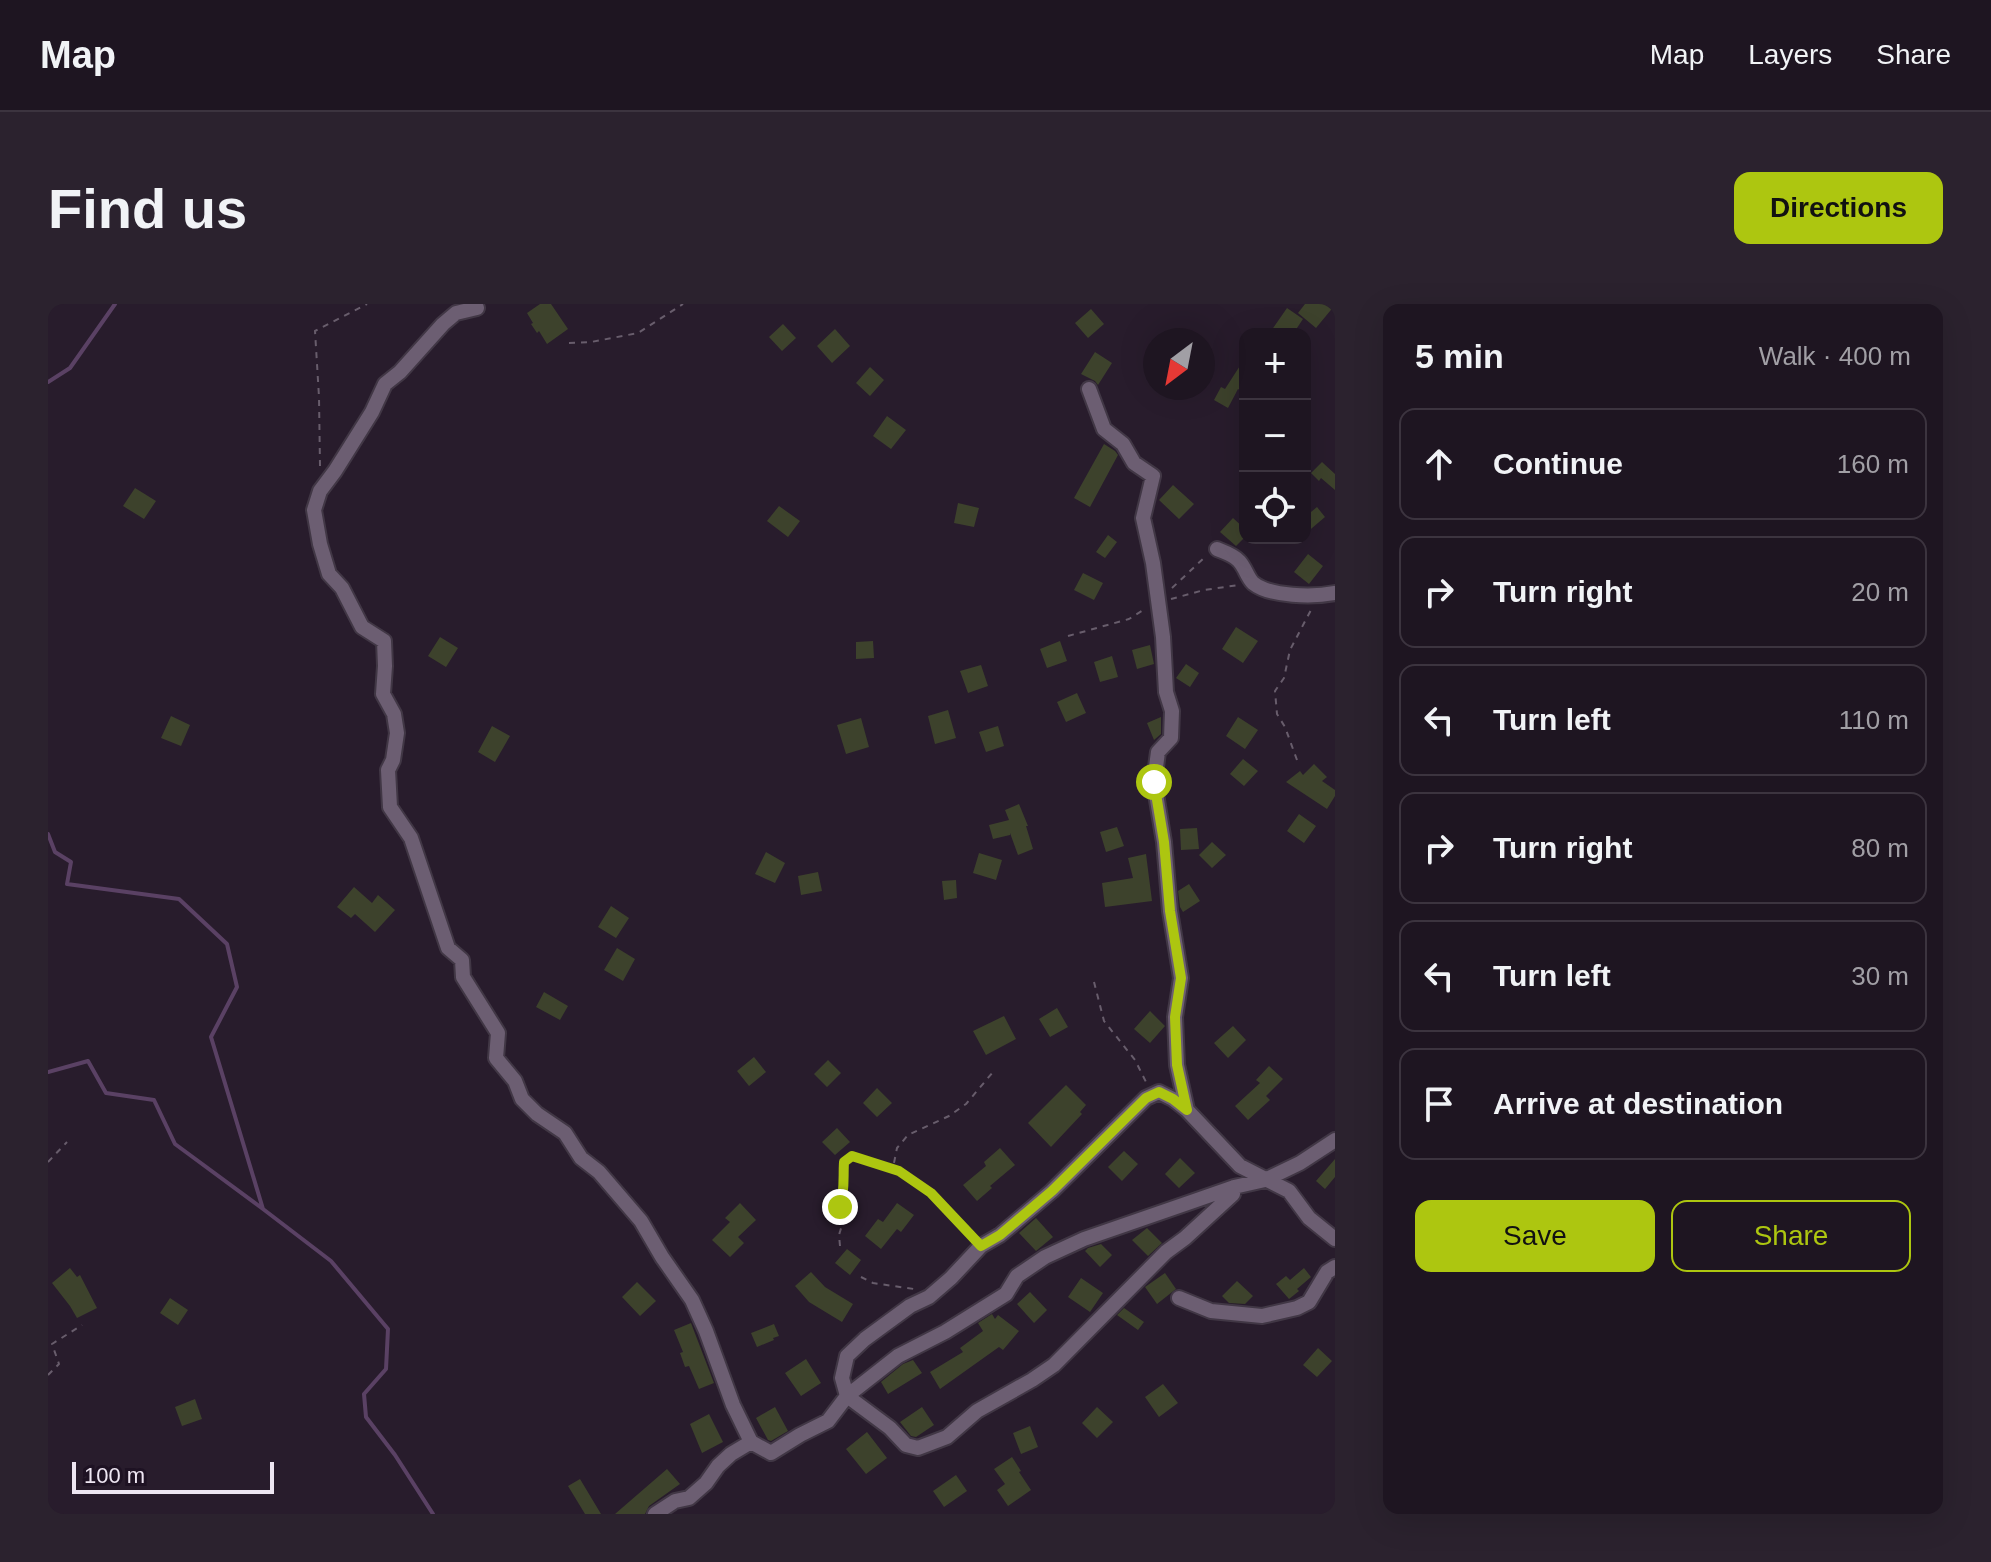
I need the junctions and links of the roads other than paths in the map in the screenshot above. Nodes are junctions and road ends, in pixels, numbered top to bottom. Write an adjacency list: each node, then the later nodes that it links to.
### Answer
1 (477, 308): 13 (street)
2 (1089, 389): 5 (street)
3 (1217, 549): 4 (street)
4 (1335, 593)
5 (1187, 1110): 7 (street); 12 (street)
6 (1335, 1140): 7 (street)
7 (1265, 1180): 8 (street); 9 (street)
8 (1234, 1187): 12 (street); 12 (street)
9 (1335, 1239)
10 (1335, 1267): 11 (street)
11 (1179, 1298)
12 (847, 1396): 13 (street)
13 (751, 1442): 14 (street)
14 (655, 1514)

